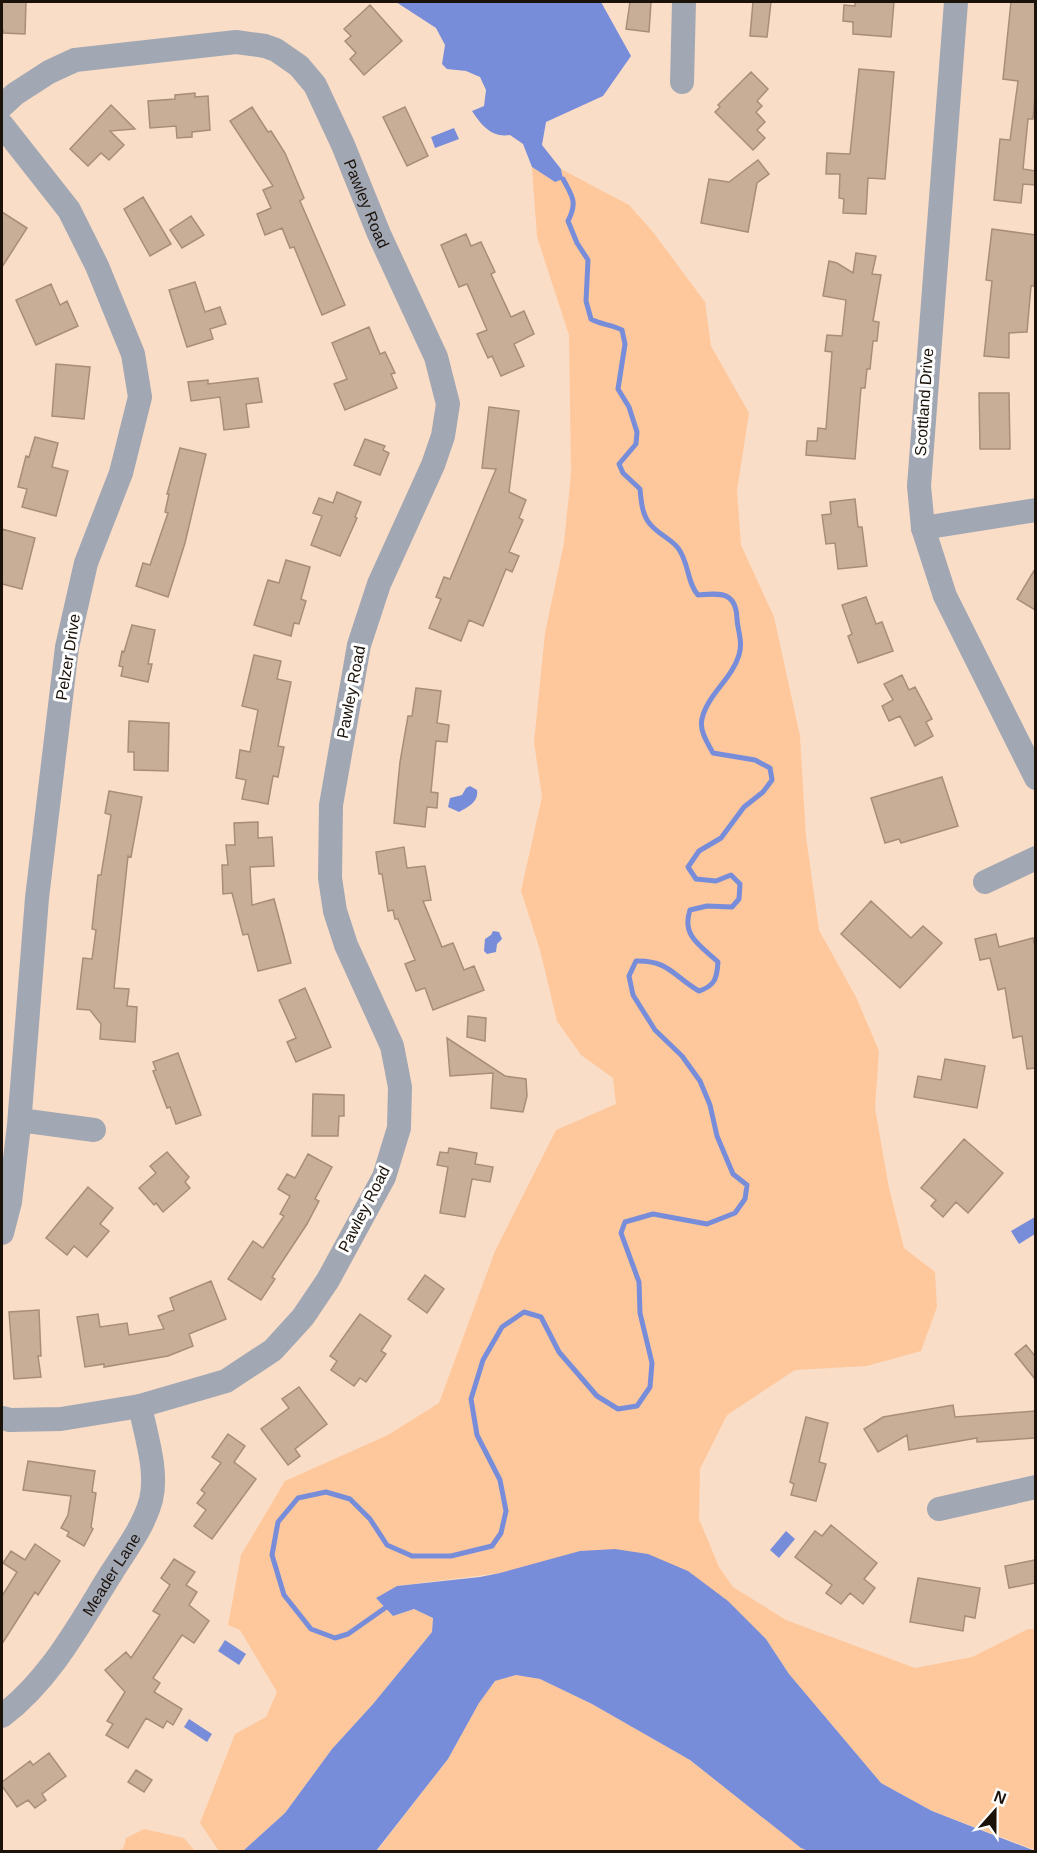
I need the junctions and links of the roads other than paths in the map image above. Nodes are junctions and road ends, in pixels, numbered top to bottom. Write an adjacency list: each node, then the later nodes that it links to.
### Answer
1 (684, 2): 3 (street)
2 (956, 2): 7 (street, Scottland Drive)
3 (682, 82)
4 (2, 106): 14 (street, Pawley Road)
5 (2, 125): 11 (street, Pelzer Drive)
6 (1035, 510): 7 (street)
7 (923, 528): 8 (street, Scottland Drive)
8 (1035, 778)
9 (1035, 858): 10 (street)
10 (985, 882)
11 (20, 1120): 12 (street); 13 (street, Pelzer Drive)
12 (94, 1130)
13 (2, 1233)
14 (140, 1406): 15 (street, Pawley Road); 18 (street, Meader Lane)
15 (2, 1418)
16 (1035, 1487): 17 (street)
17 (939, 1509)
18 (2, 1716)

